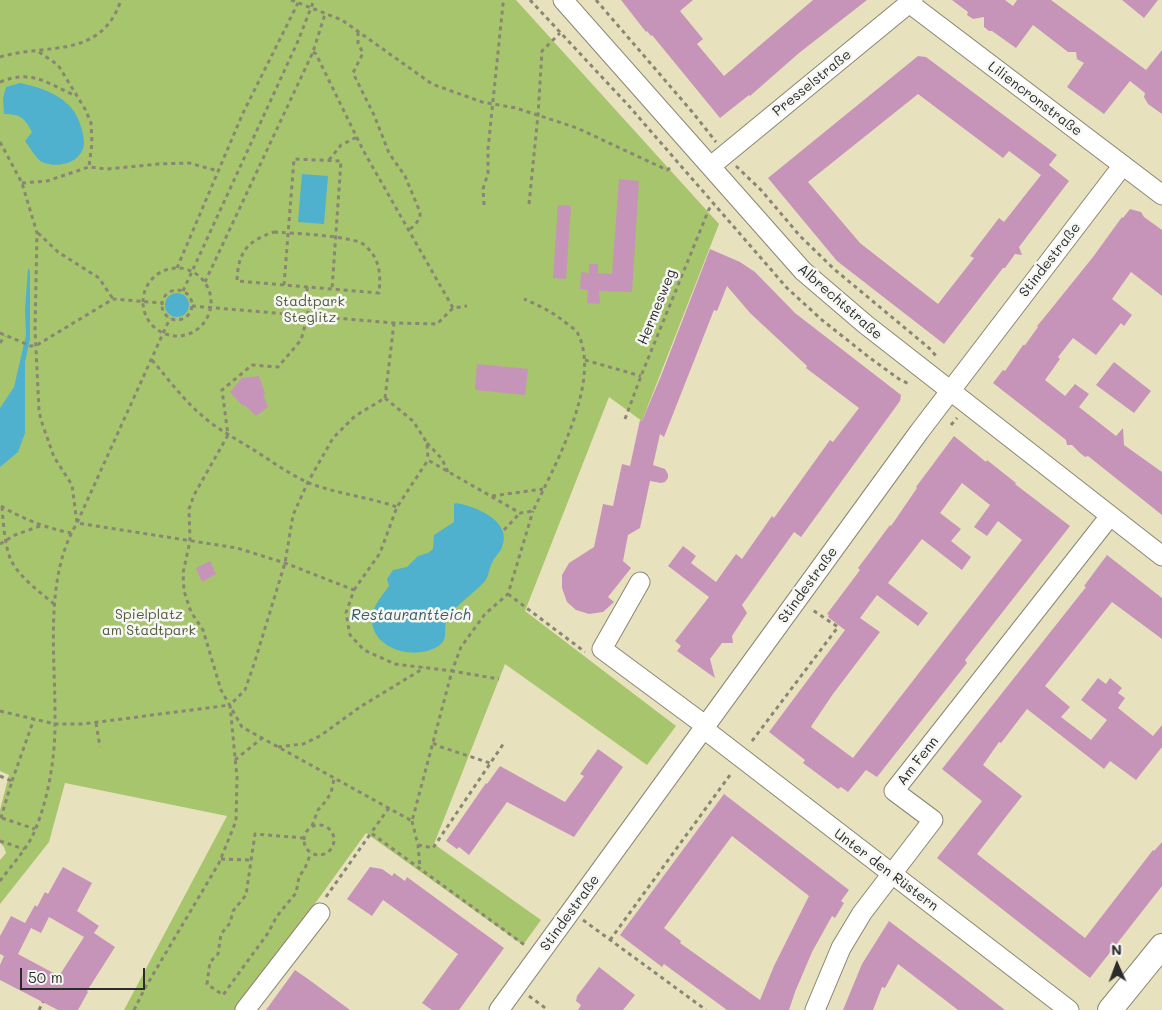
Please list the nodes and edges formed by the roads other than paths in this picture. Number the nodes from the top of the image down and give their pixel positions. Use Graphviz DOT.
graph roads {
  1 [pos="563,0"];
  2 [pos="911,2"];
  3 [pos="1123,165"];
  4 [pos="711,166"];
  5 [pos="1162,195"];
  6 [pos="950,391"];
  7 [pos="1110,516"];
  8 [pos="1162,556"];
  9 [pos="640,582"];
  10 [pos="705,727"];
  11 [pos="892,874"];
  12 [pos="320,913"];
  13 [pos="1162,946"];
  14 [pos="245,1010"];
  15 [pos="499,1010"];
  16 [pos="815,1010"];
  17 [pos="1069,1010"];
  18 [pos="1110,1010"];
  1 -- 4 [label="street, Albrechtstraße"];
  2 -- 3 [label="street, Liliencronstraße"];
  2 -- 4 [label="street, Presselstraße"];
  3 -- 5 [label="street, Liliencronstraße"];
  3 -- 6 [label="street, Stindestraße"];
  4 -- 6 [label="street, Albrechtstraße"];
  6 -- 7 [label="street, Albrechtstraße"];
  6 -- 10 [label="street, Stindestraße"];
  7 -- 8 [label="street, Albrechtstraße"];
  7 -- 11 [label="street, Am Fenn"];
  9 -- 10 [label="street, Unter den Rüstern"];
  10 -- 11 [label="street, Unter den Rüstern"];
  10 -- 15 [label="street, Stindestraße"];
  11 -- 16 [label="street, Am Fenn"];
  11 -- 17 [label="street, Unter den Rüstern"];
  12 -- 14 [label="street"];
  13 -- 18 [label="main road"];
}
